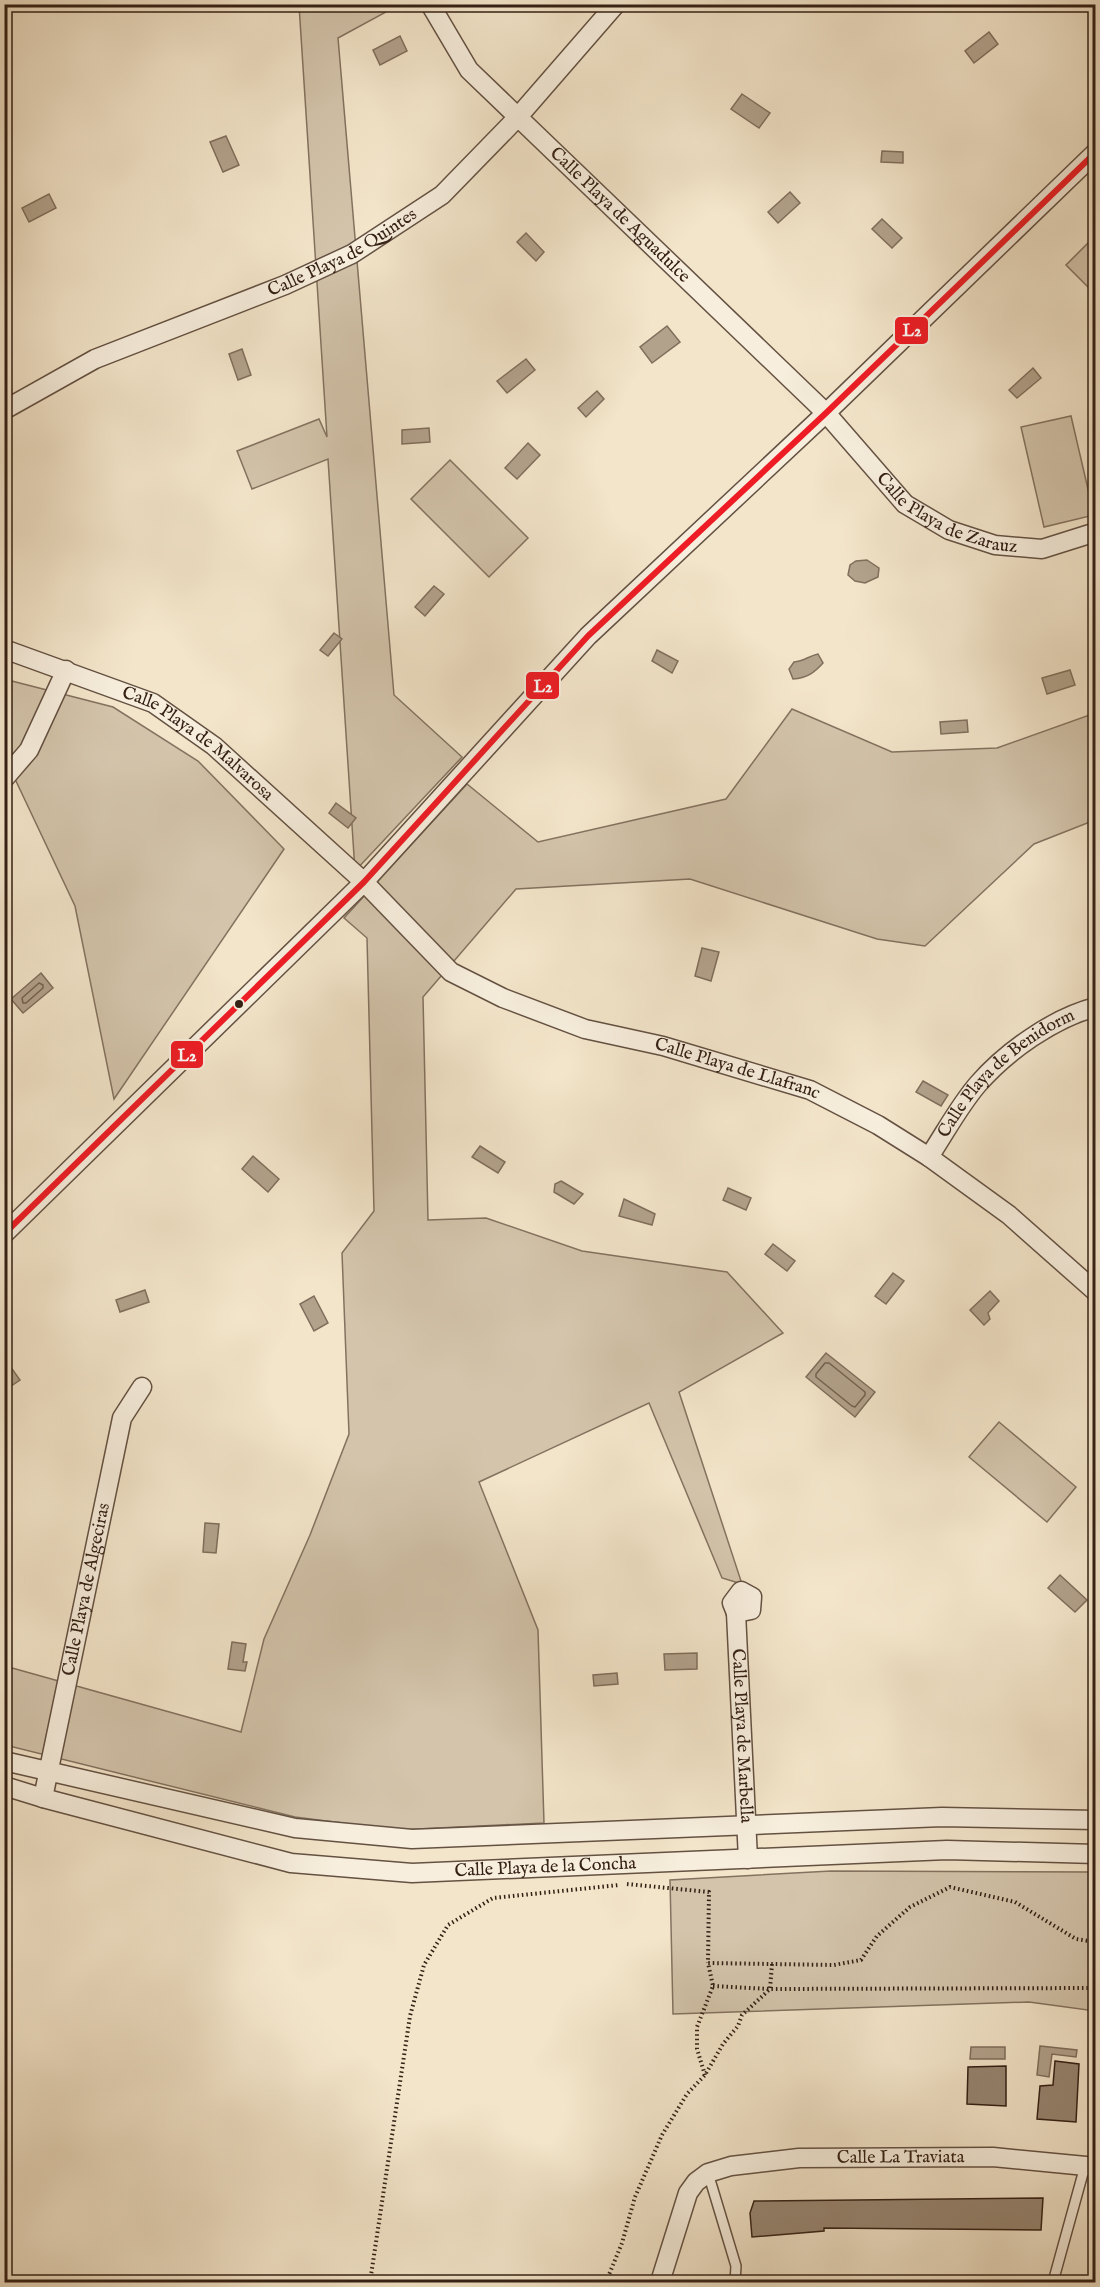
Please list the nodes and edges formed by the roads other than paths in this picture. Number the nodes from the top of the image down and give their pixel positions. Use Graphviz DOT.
graph roads {
  1 [pos="430,4"];
  2 [pos="616,4"];
  3 [pos="517,118"];
  4 [pos="1095,152"];
  5 [pos="4,410"];
  6 [pos="826,413"];
  7 [pos="1095,532"];
  8 [pos="4,649"];
  9 [pos="66,670"];
  10 [pos="4,779"];
  11 [pos="364,882"];
  12 [pos="1095,1007"];
  13 [pos="929,1157"];
  14 [pos="4,1234"];
  15 [pos="1095,1292"];
  16 [pos="142,1387"];
  17 [pos="736,1613"];
  18 [pos="4,1761"];
  19 [pos="49,1771"];
  20 [pos="4,1786"];
  21 [pos="43,1798"];
  22 [pos="1095,1820"];
  23 [pos="746,1827"];
  24 [pos="1095,1854"];
  25 [pos="748,1860"];
  26 [pos="1090,2167"];
  27 [pos="708,2173"];
  28 [pos="1054,2282"];
  29 [pos="660,2283"];
  30 [pos="735,2283"];
  1 -- 3 [label="street, Calle Playa de Aguadulce"];
  2 -- 3 [label="street, Calle Playa de Quintes"];
  3 -- 5 [label="street, Calle Playa de Quintes"];
  3 -- 6 [label="street, Calle Playa de Aguadulce"];
  4 -- 6 [label="street"];
  6 -- 7 [label="street, Calle Playa de Zarauz"];
  6 -- 11 [label="street"];
  8 -- 9 [label="street, Calle Playa de Malvarosa"];
  9 -- 10 [label="street"];
  9 -- 11 [label="street, Calle Playa de Malvarosa"];
  11 -- 13 [label="street, Calle Playa de Llafranc"];
  11 -- 14 [label="street"];
  12 -- 13 [label="street, Calle Playa de Benidorm"];
  13 -- 15 [label="street, Calle Playa de Llafranc"];
  16 -- 19 [label="street, Calle Playa de Algeciras"];
  17 -- 23 [label="street, Calle Playa de Marbella"];
  18 -- 19 [label="street, Calle Playa de la Concha"];
  19 -- 21 [label="street, Calle Playa de Algeciras"];
  19 -- 23 [label="street, Calle Playa de la Concha"];
  20 -- 21 [label="street, Calle Playa de la Concha"];
  21 -- 25 [label="street, Calle Playa de la Concha"];
  22 -- 23 [label="street, Calle Playa de la Concha"];
  23 -- 25 [label="street, Calle Playa de Marbella"];
  24 -- 25 [label="street, Calle Playa de la Concha"];
  26 -- 27 [label="street, Calle La Traviata"];
  26 -- 28 [label="lane"];
  27 -- 29 [label="street"];
  27 -- 30 [label="lane"];
}
